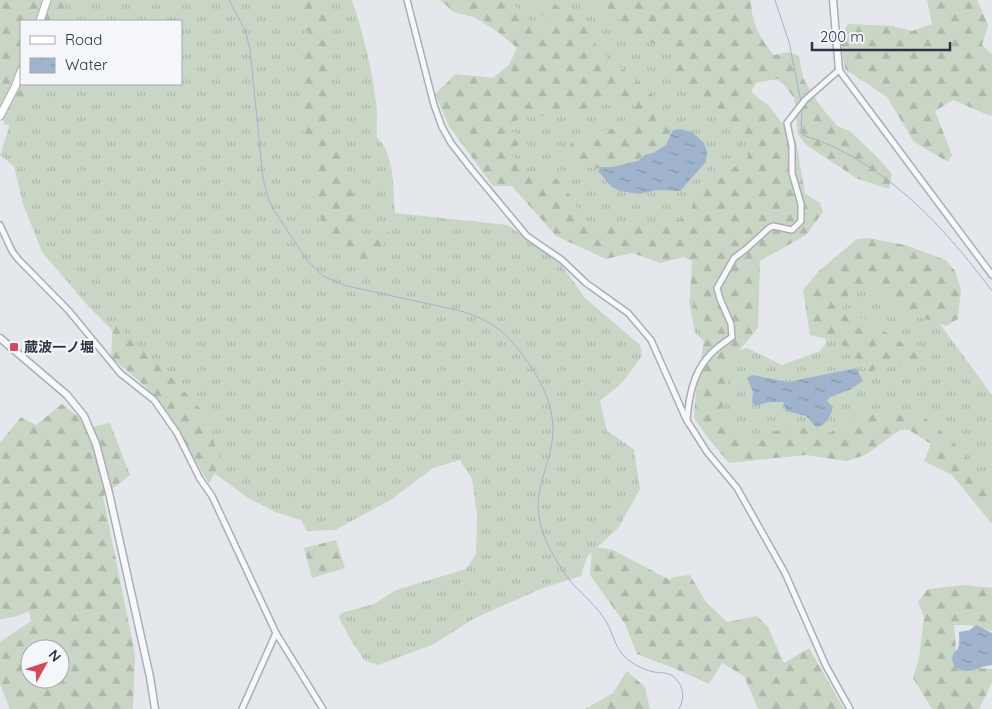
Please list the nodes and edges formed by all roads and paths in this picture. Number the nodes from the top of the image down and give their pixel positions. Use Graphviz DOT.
graph roads {
  1 [pos="48,0"];
  2 [pos="407,0"];
  3 [pos="833,0"];
  4 [pos="40,20"];
  5 [pos="839,70"];
  6 [pos="20,74"];
  7 [pos="0,116"];
  8 [pos="0,225"];
  9 [pos="992,275"];
  10 [pos="0,338"];
  11 [pos="686,419"];
  12 [pos="276,633"];
  13 [pos="154,709"];
  14 [pos="242,709"];
  15 [pos="323,709"];
  16 [pos="850,709"];
  1 -- 4 [label="main road"];
  2 -- 11 [label="street"];
  3 -- 5 [label="street"];
  5 -- 9 [label="street"];
  5 -- 11 [label="street"];
  6 -- 7 [label="main road"];
  8 -- 12 [label="street"];
  10 -- 13 [label="street"];
  11 -- 16 [label="street"];
  12 -- 14 [label="street"];
  12 -- 15 [label="street"];
}
